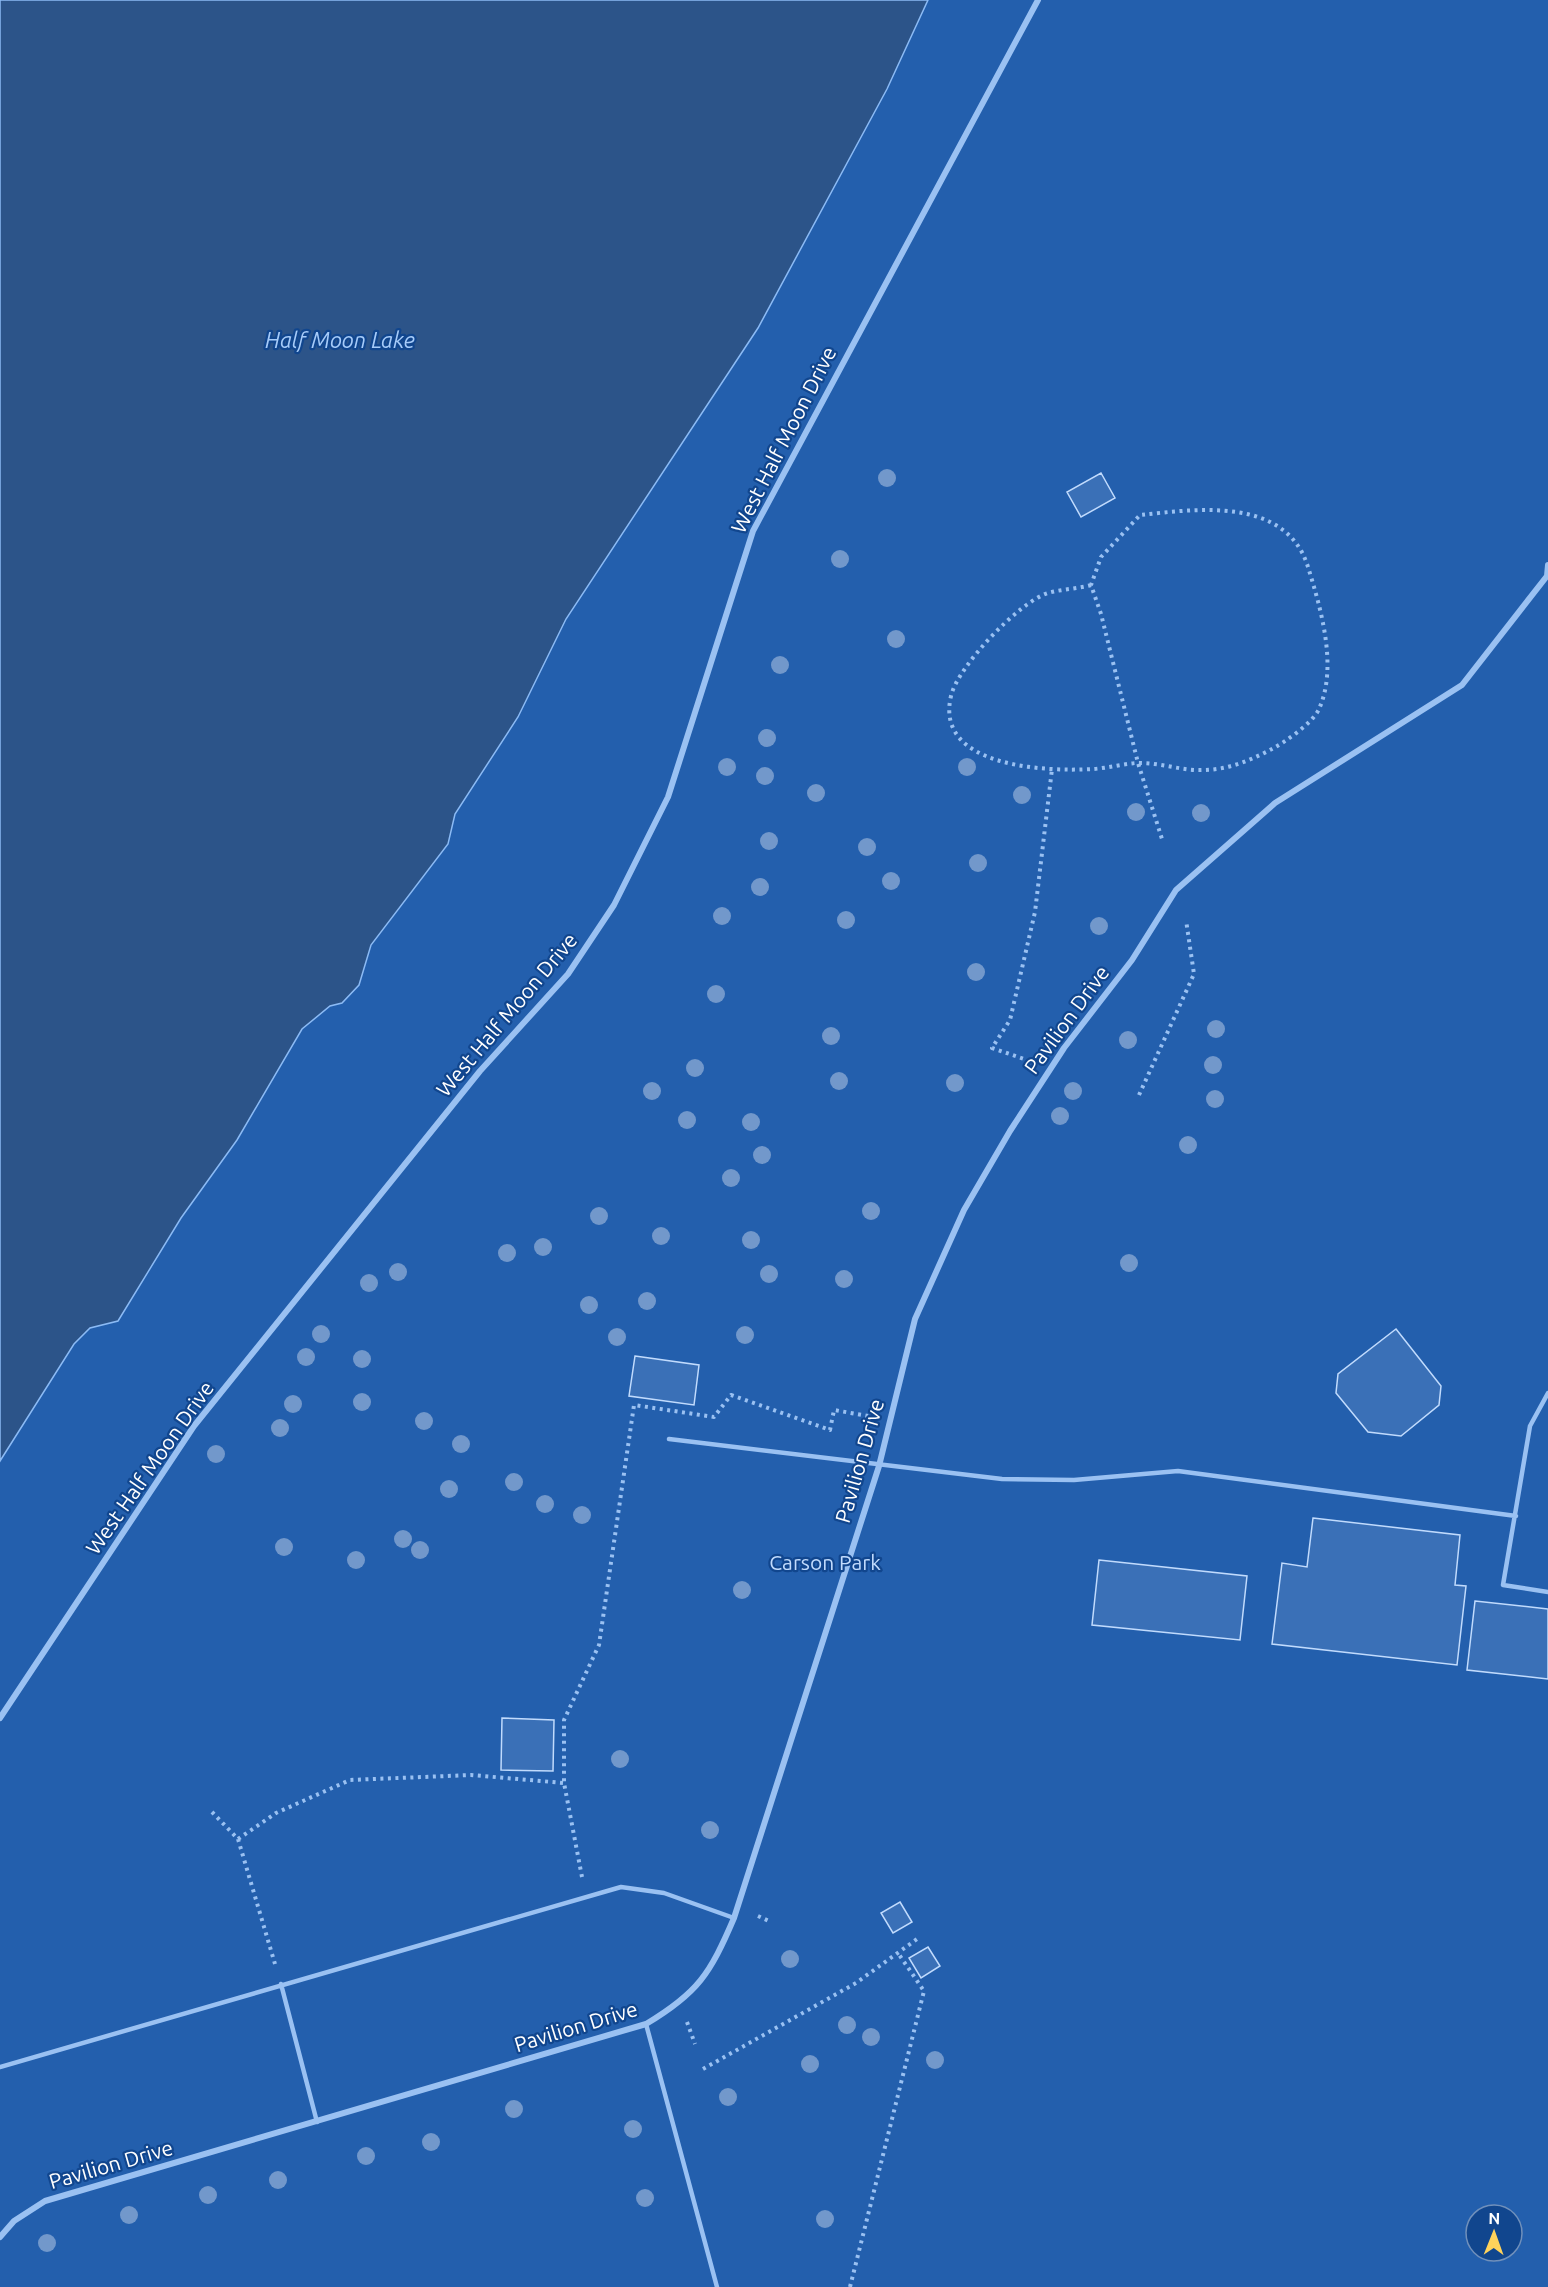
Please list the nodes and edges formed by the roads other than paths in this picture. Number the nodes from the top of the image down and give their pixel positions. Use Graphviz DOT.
graph roads {
  1 [pos="1038,0"];
  2 [pos="1548,565"];
  3 [pos="1548,1393"];
  4 [pos="669,1439"];
  5 [pos="879,1466"];
  6 [pos="1516,1515"];
  7 [pos="1548,1592"];
  8 [pos="0,1718"];
  9 [pos="734,1918"];
  10 [pos="281,1984"];
  11 [pos="646,2024"];
  12 [pos="0,2067"];
  13 [pos="316,2122"];
  14 [pos="0,2237"];
  15 [pos="717,2287"];
  1 -- 8 [label="street, West Half Moon Drive"];
  2 -- 5 [label="street, Pavilion Drive"];
  3 -- 6 [label="lane"];
  4 -- 5 [label="lane"];
  5 -- 6 [label="lane"];
  5 -- 9 [label="street, Pavilion Drive"];
  6 -- 7 [label="lane"];
  9 -- 10 [label="lane"];
  9 -- 11 [label="street, Pavilion Drive"];
  10 -- 12 [label="lane"];
  10 -- 13 [label="lane"];
  11 -- 13 [label="street, Pavilion Drive"];
  11 -- 15 [label="lane"];
  13 -- 14 [label="street, Pavilion Drive"];
}
